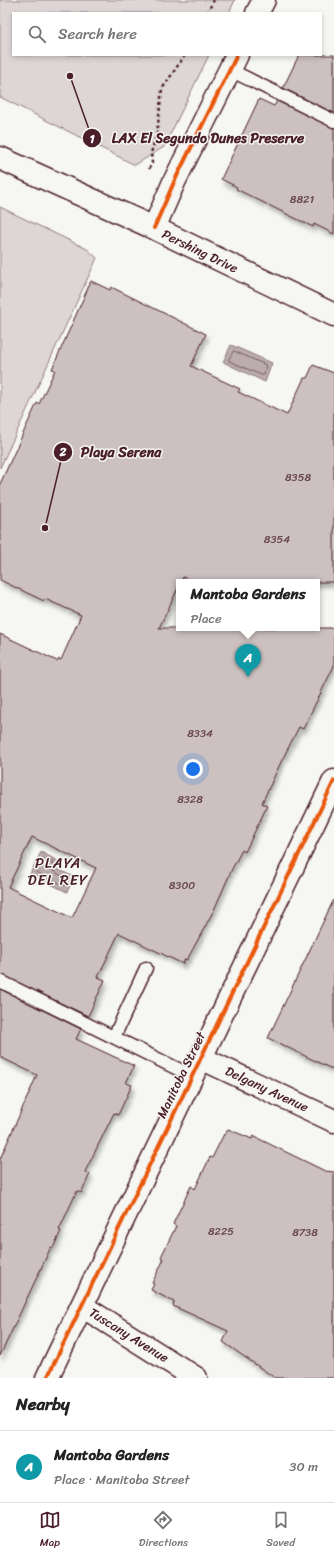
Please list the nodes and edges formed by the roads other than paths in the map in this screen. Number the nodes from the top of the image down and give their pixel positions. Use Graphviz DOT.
graph roads {
  1 [pos="264,0"];
  2 [pos="258,12"];
  3 [pos="234,63"];
  4 [pos="334,121"];
  5 [pos="0,158"];
  6 [pos="154,228"];
  7 [pos="334,316"];
  8 [pos="334,781"];
  9 [pos="146,968"];
  10 [pos="0,981"];
  11 [pos="114,1037"];
  12 [pos="197,1067"];
  13 [pos="334,1121"];
  14 [pos="82,1306"];
  15 [pos="47,1378"];
  16 [pos="196,1378"];
  1 -- 2 [label="street"];
  3 -- 4 [label="lane"];
  3 -- 6 [label="street"];
  5 -- 6 [label="street, Pershing Drive"];
  6 -- 7 [label="street, Pershing Drive"];
  8 -- 12 [label="street, Manitoba Street"];
  9 -- 11 [label="lane"];
  10 -- 11 [label="lane"];
  11 -- 12 [label="lane"];
  12 -- 13 [label="street, Delgany Avenue"];
  12 -- 14 [label="street, Manitoba Street"];
  14 -- 15 [label="street, Manitoba Street"];
  14 -- 16 [label="street, Tuscany Avenue"];
}
